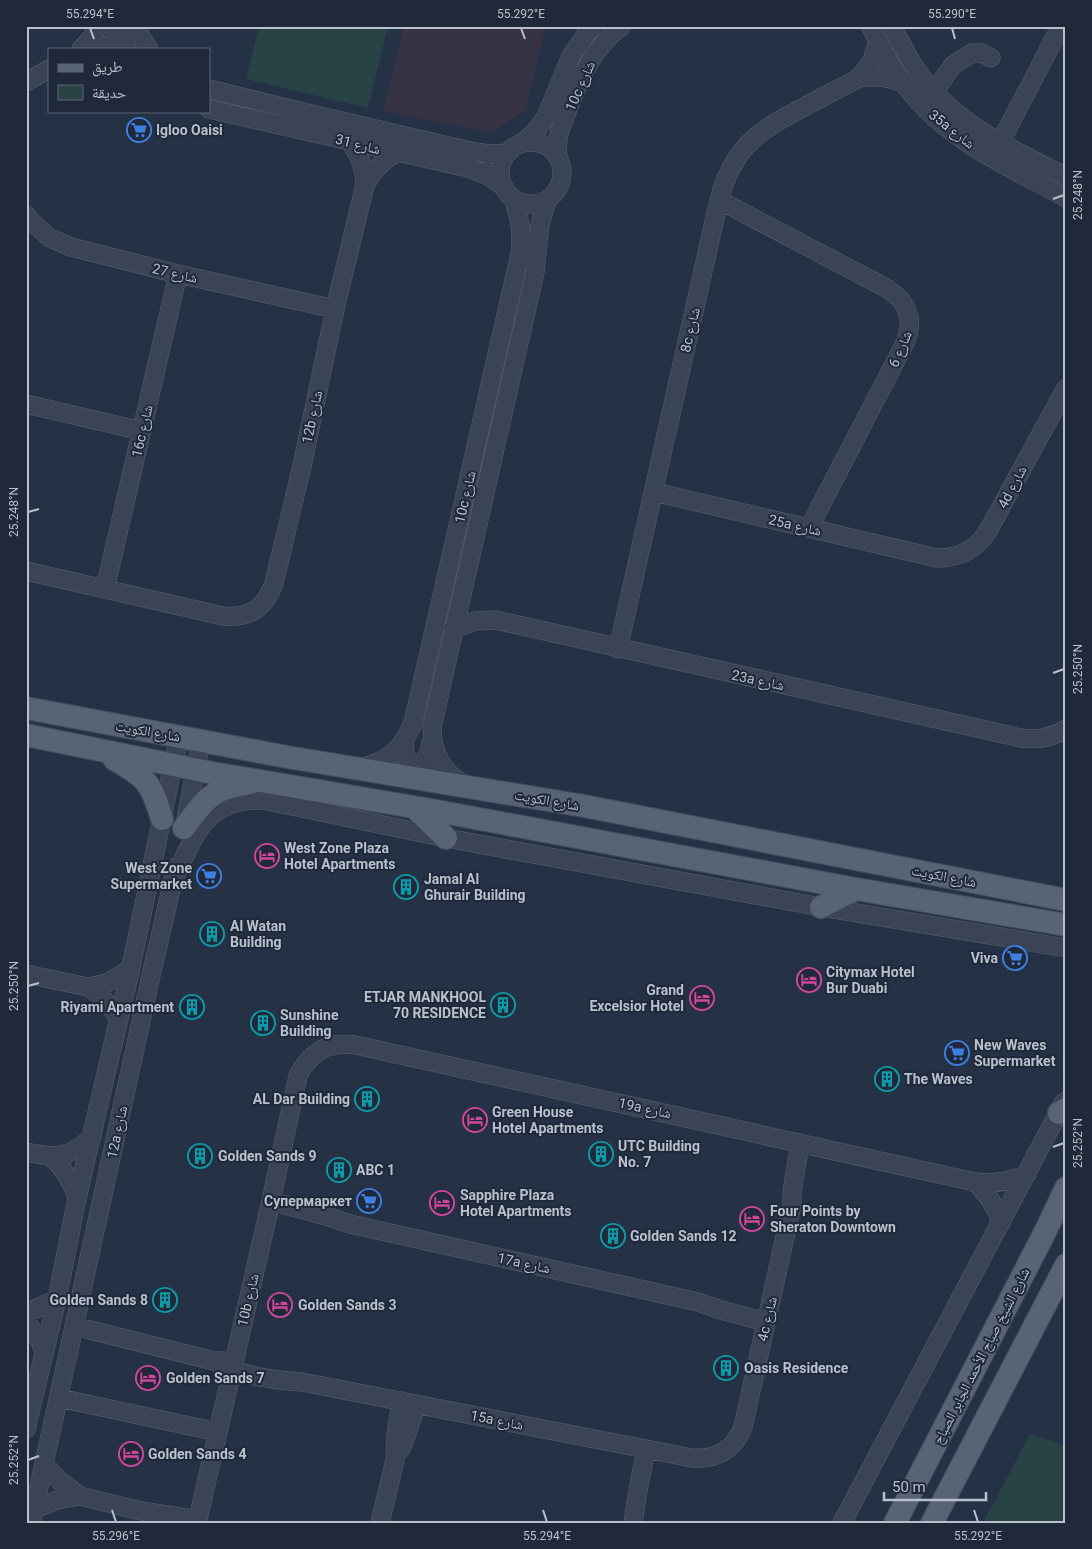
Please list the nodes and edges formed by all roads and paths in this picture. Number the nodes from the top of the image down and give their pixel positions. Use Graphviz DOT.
graph roads {
  1 [pos="98,26"];
  2 [pos="113,26"];
  3 [pos="134,26"];
  4 [pos="592,26"];
  5 [pos="622,26"];
  6 [pos="892,26"];
  7 [pos="1061,26"];
  8 [pos="874,34"];
  9 [pos="84,48"];
  10 [pos="89,48"];
  11 [pos="122,48"];
  12 [pos="126,48"];
  13 [pos="149,48"];
  14 [pos="991,58"];
  15 [pos="48,69"];
  16 [pos="859,78"];
  17 [pos="26,82"];
  18 [pos="904,84"];
  19 [pos="210,89"];
  20 [pos="934,92"];
  21 [pos="210,109"];
  22 [pos="350,141"];
  23 [pos="1000,142"];
  24 [pos="514,149"];
  25 [pos="396,153"];
  26 [pos="557,156"];
  27 [pos="1066,177"];
  28 [pos="365,185"];
  29 [pos="508,193"];
  30 [pos="1066,198"];
  31 [pos="548,199"];
  32 [pos="719,200"];
  33 [pos="26,215"];
  34 [pos="178,274"];
  35 [pos="335,309"];
  36 [pos="1066,388"];
  37 [pos="26,404"];
  38 [pos="142,432"];
  39 [pos="654,492"];
  40 [pos="809,528"];
  41 [pos="937,558"];
  42 [pos="26,571"];
  43 [pos="105,589"];
  44 [pos="462,590"];
  45 [pos="496,620"];
  46 [pos="453,629"];
  47 [pos="618,649"];
  48 [pos="26,708"];
  49 [pos="1066,729"];
  50 [pos="26,736"];
  51 [pos="178,736"];
  52 [pos="432,739"];
  53 [pos="404,741"];
  54 [pos="98,749"];
  55 [pos="198,754"];
  56 [pos="174,766"];
  57 [pos="358,768"];
  58 [pos="259,780"];
  59 [pos="466,786"];
  60 [pos="584,806"];
  61 [pos="415,808"];
  62 [pos="437,811"];
  63 [pos="162,819"];
  64 [pos="184,828"];
  65 [pos="446,838"];
  66 [pos="174,878"];
  67 [pos="856,889"];
  68 [pos="1066,900"];
  69 [pos="821,907"];
  70 [pos="1062,928"];
  71 [pos="1066,948"];
  72 [pos="131,967"];
  73 [pos="26,974"];
  74 [pos="88,987"];
  75 [pos="118,1019"];
  76 [pos="298,1076"];
  77 [pos="1063,1107"];
  78 [pos="92,1137"];
  79 [pos="807,1144"];
  80 [pos="26,1152"];
  81 [pos="50,1156"];
  82 [pos="1027,1174"];
  83 [pos="975,1182"];
  84 [pos="1066,1188"];
  85 [pos="77,1198"];
  86 [pos="270,1206"];
  87 [pos="1001,1223"];
  88 [pos="1066,1265"];
  89 [pos="56,1299"];
  90 [pos="26,1313"];
  91 [pos="767,1316"];
  92 [pos="26,1322"];
  93 [pos="74,1326"];
  94 [pos="44,1352"];
  95 [pos="233,1366"];
  96 [pos="59,1398"];
  97 [pos="408,1403"];
  98 [pos="26,1429"];
  99 [pos="218,1432"];
  100 [pos="651,1450"];
  101 [pos="692,1458"];
  102 [pos="45,1464"];
  103 [pos="80,1496"];
  104 [pos="141,1511"];
  105 [pos="33,1516"];
  106 [pos="634,1520"];
  107 [pos="198,1522"];
  108 [pos="171,1523"];
  109 [pos="380,1523"];
  110 [pos="842,1523"];
  111 [pos="894,1523"];
  112 [pos="932,1523"];
  1 -- 9 [label="street"];
  2 -- 12 [label="street"];
  3 -- 13 [label="street"];
  4 -- 24 [label="street, 10c شارع"];
  5 -- 26 [label="street, 10c شارع"];
  6 -- 20 [label="street, 35a شارع"];
  7 -- 23 [label="street"];
  8 -- 16 [label="street, 8c شارع"];
  8 -- 18 [label="street, 35a شارع"];
  10 -- 11 [label="street"];
  14 -- 20 [label="street"];
  15 -- 17 [label="street"];
  16 -- 18 [label="street, 8c شارع"];
  16 -- 32 [label="street, 8c شارع"];
  18 -- 30 [label="street, 35a شارع"];
  19 -- 24 [label="street, شارع 31"];
  20 -- 23 [label="street, 35a شارع"];
  21 -- 22 [label="street, شارع 31"];
  22 -- 25 [label="street, شارع 31"];
  22 -- 28 [label="street, 12b شارع"];
  23 -- 27 [label="street, 35a شارع"];
  24 -- 26 [label="street"];
  24 -- 29 [label="street"];
  25 -- 28 [label="street, 12b شارع"];
  25 -- 29 [label="street, شارع 31"];
  26 -- 31 [label="street"];
  28 -- 35 [label="street, 12b شارع"];
  29 -- 31 [label="street"];
  29 -- 53 [label="street, 10c شارع"];
  31 -- 44 [label="street, 10c شارع"];
  32 -- 39 [label="street, 8c شارع"];
  32 -- 40 [label="street, شارع 6"];
  33 -- 34 [label="street, شارع 27"];
  34 -- 35 [label="street, شارع 27"];
  34 -- 38 [label="street, 16c شارع"];
  35 -- 43 [label="street, 12b شارع"];
  36 -- 41 [label="street, 4d شارع"];
  37 -- 38 [label="street"];
  38 -- 43 [label="street, 16c شارع"];
  39 -- 40 [label="street, 25a شارع"];
  39 -- 47 [label="street, 8c شارع"];
  40 -- 41 [label="street, 25a شارع"];
  42 -- 43 [label="street"];
  44 -- 45 [label="street, 23a شارع"];
  44 -- 46 [label="street, 10c شارع"];
  45 -- 46 [label="street, 23a شارع"];
  45 -- 47 [label="street, 23a شارع"];
  46 -- 52 [label="street, 10c شارع"];
  47 -- 49 [label="street, 23a شارع"];
  48 -- 51 [label="main road, شارع الكويت"];
  50 -- 54 [label="main road, شارع الكويت"];
  51 -- 55 [label="main road, شارع الكويت"];
  51 -- 56 [label="street, 12a شارع"];
  52 -- 53 [label="street"];
  52 -- 59 [label="street, 10c شارع"];
  53 -- 57 [label="street, 10c شارع"];
  54 -- 56 [label="main road, شارع الكويت"];
  54 -- 63 [label="main road"];
  55 -- 56 [label="main road, شارع الكويت"];
  55 -- 57 [label="main road, شارع الكويت"];
  55 -- 58 [label="main road, شارع الكويت"];
  55 -- 64 [label="street, 12a شارع"];
  56 -- 63 [label="street, 12a شارع"];
  57 -- 59 [label="main road, شارع الكويت"];
  58 -- 61 [label="main road, شارع الكويت"];
  58 -- 64 [label="main road"];
  59 -- 60 [label="main road, شارع الكويت"];
  60 -- 62 [label="main road"];
  60 -- 68 [label="main road, شارع الكويت"];
  61 -- 62 [label="main road, شارع الكويت"];
  61 -- 65 [label="main road"];
  62 -- 67 [label="main road, شارع الكويت"];
  63 -- 72 [label="street, 12a شارع"];
  64 -- 66 [label="street, 12a شارع"];
  65 -- 66 [label="street"];
  65 -- 69 [label="street"];
  66 -- 93 [label="street, 12a شارع"];
  67 -- 69 [label="main road"];
  67 -- 70 [label="main road, شارع الكويت"];
  69 -- 71 [label="street"];
  72 -- 74 [label="street"];
  72 -- 75 [label="street, 12a شارع"];
  73 -- 74 [label="street"];
  74 -- 75 [label="street"];
  75 -- 78 [label="street, 12a شارع"];
  76 -- 79 [label="street, 19a شارع"];
  76 -- 86 [label="street, 10b شارع"];
  77 -- 82 [label="street"];
  78 -- 81 [label="street"];
  78 -- 85 [label="street, 12a شارع"];
  79 -- 83 [label="street, 19a شارع"];
  79 -- 91 [label="street, 4c شارع"];
  80 -- 81 [label="street"];
  81 -- 85 [label="street"];
  82 -- 83 [label="street, 19a شارع"];
  82 -- 87 [label="street"];
  83 -- 87 [label="street"];
  84 -- 111 [label="main road, شارع الشيخ صباح الأحمد الجابر الصباح"];
  85 -- 89 [label="street, 12a شارع"];
  86 -- 91 [label="street, 17a شارع"];
  86 -- 95 [label="street, 10b شارع"];
  87 -- 110 [label="street"];
  88 -- 112 [label="main road"];
  89 -- 90 [label="street"];
  89 -- 94 [label="street, 12a شارع"];
  91 -- 101 [label="street, 4c شارع"];
  92 -- 94 [label="street"];
  93 -- 95 [label="street, 15a شارع"];
  93 -- 96 [label="street, 12a شارع"];
  94 -- 98 [label="street, 12a شارع"];
  95 -- 97 [label="street, 15a شارع"];
  95 -- 99 [label="street, 10b شارع"];
  96 -- 99 [label="street"];
  96 -- 102 [label="street, 12a شارع"];
  97 -- 100 [label="street, 15a شارع"];
  97 -- 109 [label="street"];
  99 -- 107 [label="street, 10b شارع"];
  100 -- 101 [label="street, 15a شارع"];
  100 -- 106 [label="street"];
  102 -- 103 [label="street"];
  102 -- 105 [label="street, 12a شارع"];
  103 -- 104 [label="street"];
  103 -- 105 [label="street"];
  104 -- 107 [label="street"];
  104 -- 108 [label="street"];
}
